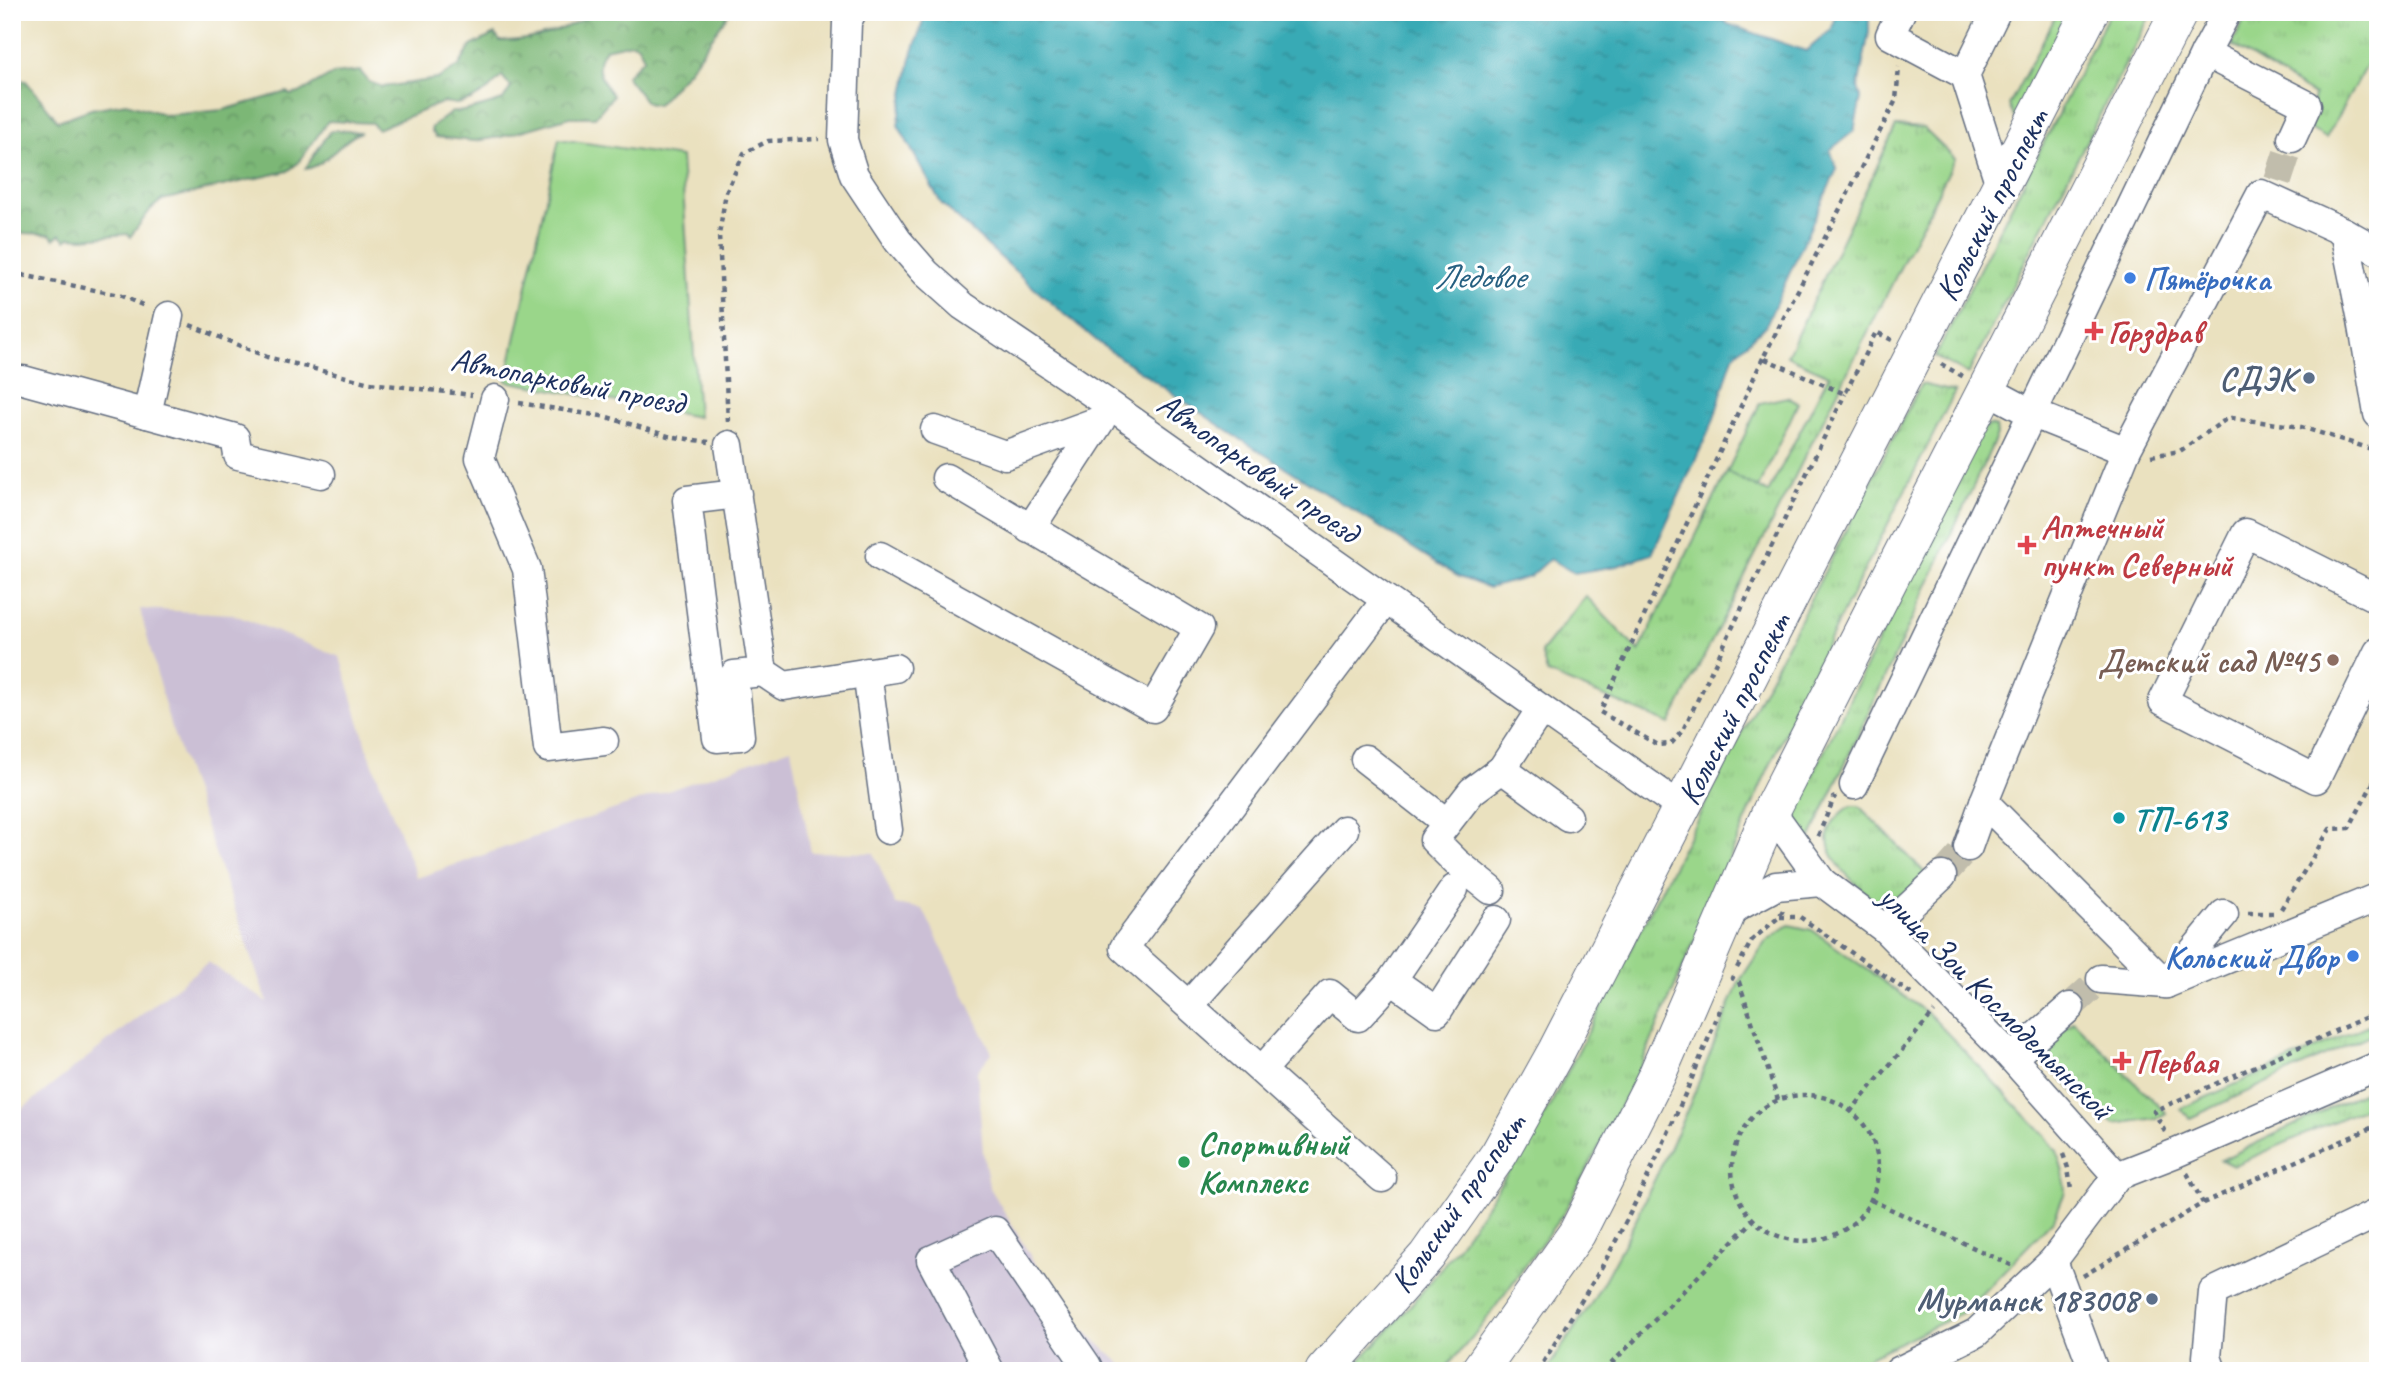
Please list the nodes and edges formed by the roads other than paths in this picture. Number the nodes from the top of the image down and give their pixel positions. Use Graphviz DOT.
graph roads {
  1 [pos="1901,12"];
  2 [pos="1996,12"];
  3 [pos="2090,12"];
  4 [pos="2179,12"];
  5 [pos="2227,12"];
  6 [pos="851,15"];
  7 [pos="2205,53"];
  8 [pos="1965,75"];
  9 [pos="2292,138"];
  10 [pos="2000,185"];
  11 [pos="2344,232"];
  12 [pos="2378,250"];
  13 [pos="169,316"];
  14 [pos="23,380"];
  15 [pos="1986,389"];
  16 [pos="495,399"];
  17 [pos="1105,412"];
  18 [pos="2031,413"];
  19 [pos="147,414"];
  20 [pos="2378,414"];
  21 [pos="935,430"];
  22 [pos="729,445"];
  23 [pos="2126,451"];
  24 [pos="321,474"];
  25 [pos="946,478"];
  26 [pos="737,494"];
  27 [pos="1030,529"];
  28 [pos="880,556"];
  29 [pos="2378,599"];
  30 [pos="1386,600"];
  31 [pos="2378,653"];
  32 [pos="763,672"];
  33 [pos="1541,709"];
  34 [pos="604,741"];
  35 [pos="1365,759"];
  36 [pos="1502,769"];
  37 [pos="1854,785"];
  38 [pos="1983,802"];
  39 [pos="1682,808"];
  40 [pos="1772,811"];
  41 [pos="1568,817"];
  42 [pos="1447,823"];
  43 [pos="888,830"];
  44 [pos="1343,830"];
  45 [pos="1968,847"];
  46 [pos="1942,876"];
  47 [pos="1822,882"];
  48 [pos="1454,890"];
  49 [pos="1491,890"];
  50 [pos="2378,897"];
  51 [pos="1728,912"];
  52 [pos="2224,914"];
  53 [pos="1496,919"];
  54 [pos="1885,929"];
  55 [pos="2101,979"];
  56 [pos="1392,980"];
  57 [pos="2166,984"];
  58 [pos="1189,1005"];
  59 [pos="2070,1007"];
  60 [pos="2012,1058"];
  61 [pos="2378,1066"];
  62 [pos="1262,1070"];
  63 [pos="2117,1177"];
  64 [pos="1382,1178"];
  65 [pos="2378,1213"];
  66 [pos="2053,1261"];
  67 [pos="989,1371"];
  68 [pos="1084,1371"];
  69 [pos="1324,1371"];
  70 [pos="1479,1371"];
  71 [pos="1899,1371"];
  72 [pos="2094,1371"];
  73 [pos="2212,1371"];
  1 -- 8 [label="street"];
  2 -- 8 [label="street"];
  3 -- 10 [label="main road, Кольский проспект"];
  4 -- 15 [label="main road"];
  5 -- 7 [label="street"];
  6 -- 17 [label="street, Автопарковый проезд"];
  7 -- 9 [label="street"];
  7 -- 18 [label="street"];
  8 -- 10 [label="street"];
  10 -- 39 [label="main road, Кольский проспект"];
  11 -- 12 [label="street"];
  11 -- 20 [label="street"];
  11 -- 23 [label="street"];
  13 -- 19 [label="street"];
  14 -- 19 [label="street"];
  15 -- 18 [label="street"];
  15 -- 40 [label="main road"];
  16 -- 34 [label="street"];
  17 -- 21 [label="street"];
  17 -- 27 [label="street"];
  17 -- 30 [label="street, Автопарковый проезд"];
  18 -- 23 [label="street"];
  18 -- 37 [label="street"];
  19 -- 24 [label="street"];
  22 -- 26 [label="street"];
  23 -- 38 [label="street"];
  25 -- 27 [label="street"];
  26 -- 32 [label="street"];
  26 -- 32 [label="street"];
  27 -- 28 [label="street"];
  29 -- 31 [label="street"];
  30 -- 33 [label="street, Автопарковый проезд"];
  30 -- 58 [label="street"];
  32 -- 43 [label="street"];
  33 -- 36 [label="street"];
  33 -- 39 [label="street, Автопарковый проезд"];
  35 -- 42 [label="street"];
  36 -- 41 [label="street"];
  36 -- 42 [label="street"];
  38 -- 45 [label="street"];
  38 -- 57 [label="street"];
  39 -- 69 [label="main road, Кольский проспект"];
  40 -- 47 [label="street, улица Зои Космодемьянской"];
  40 -- 51 [label="main road"];
  42 -- 49 [label="street"];
  44 -- 58 [label="street"];
  46 -- 54 [label="street"];
  47 -- 51 [label="street"];
  47 -- 54 [label="street, улица Зои Космодемьянской"];
  48 -- 56 [label="street"];
  50 -- 57 [label="street"];
  51 -- 70 [label="main road"];
  52 -- 57 [label="street"];
  53 -- 56 [label="street"];
  54 -- 60 [label="street, улица Зои Космодемьянской"];
  55 -- 57 [label="street"];
  56 -- 62 [label="street"];
  58 -- 62 [label="street"];
  59 -- 60 [label="street"];
  60 -- 63 [label="street, улица Зои Космодемьянской"];
  61 -- 63 [label="street"];
  62 -- 64 [label="street"];
  63 -- 66 [label="street"];
  65 -- 73 [label="street"];
  66 -- 71 [label="street"];
  66 -- 72 [label="street"];
  67 -- 68 [label="street"];
}
